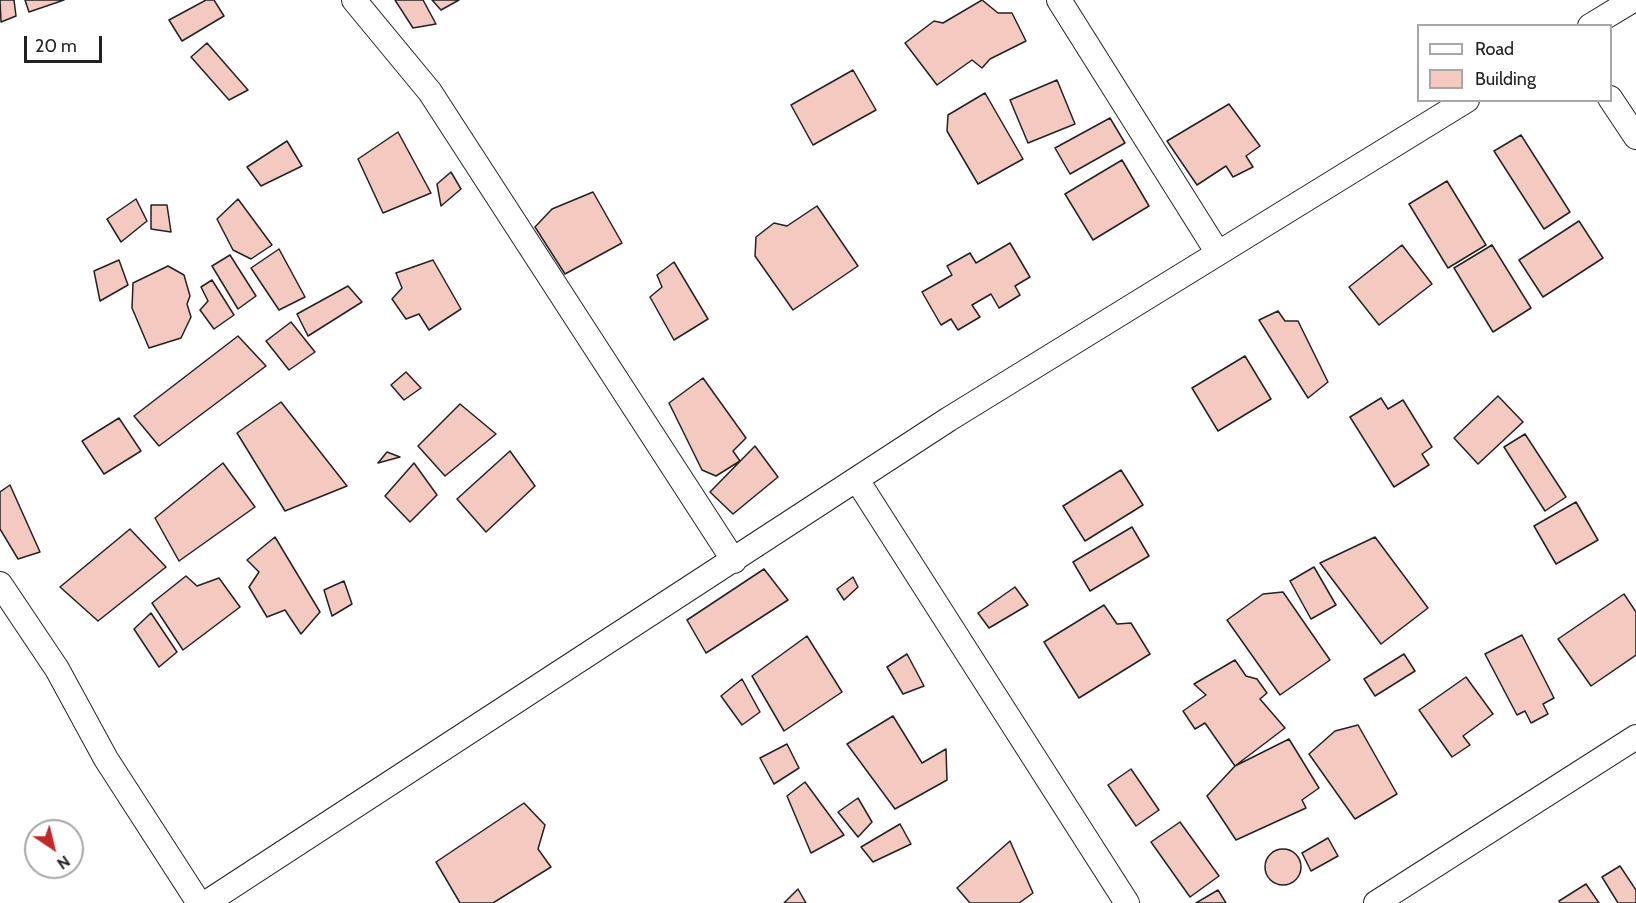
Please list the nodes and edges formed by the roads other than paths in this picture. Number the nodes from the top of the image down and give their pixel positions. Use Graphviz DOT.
graph roads {
  1 [pos="354,0"];
  2 [pos="1059,0"];
  3 [pos="1633,0"];
  4 [pos="1593,24"];
  5 [pos="1612,100"];
  6 [pos="1464,102"];
  7 [pos="1636,137"];
  8 [pos="1218,254"];
  9 [pos="857,480"];
  10 [pos="734,561"];
  11 [pos="0,584"];
  12 [pos="1636,737"];
  13 [pos="199,903"];
  14 [pos="206,903"];
  15 [pos="1127,903"];
  16 [pos="1376,903"];
  1 -- 10 [label="street"];
  2 -- 8 [label="street"];
  3 -- 4 [label="street"];
  5 -- 7 [label="street"];
  6 -- 8 [label="street"];
  8 -- 9 [label="street"];
  9 -- 10 [label="street"];
  9 -- 15 [label="street"];
  10 -- 14 [label="street"];
  11 -- 13 [label="street"];
  12 -- 16 [label="street"];
}
